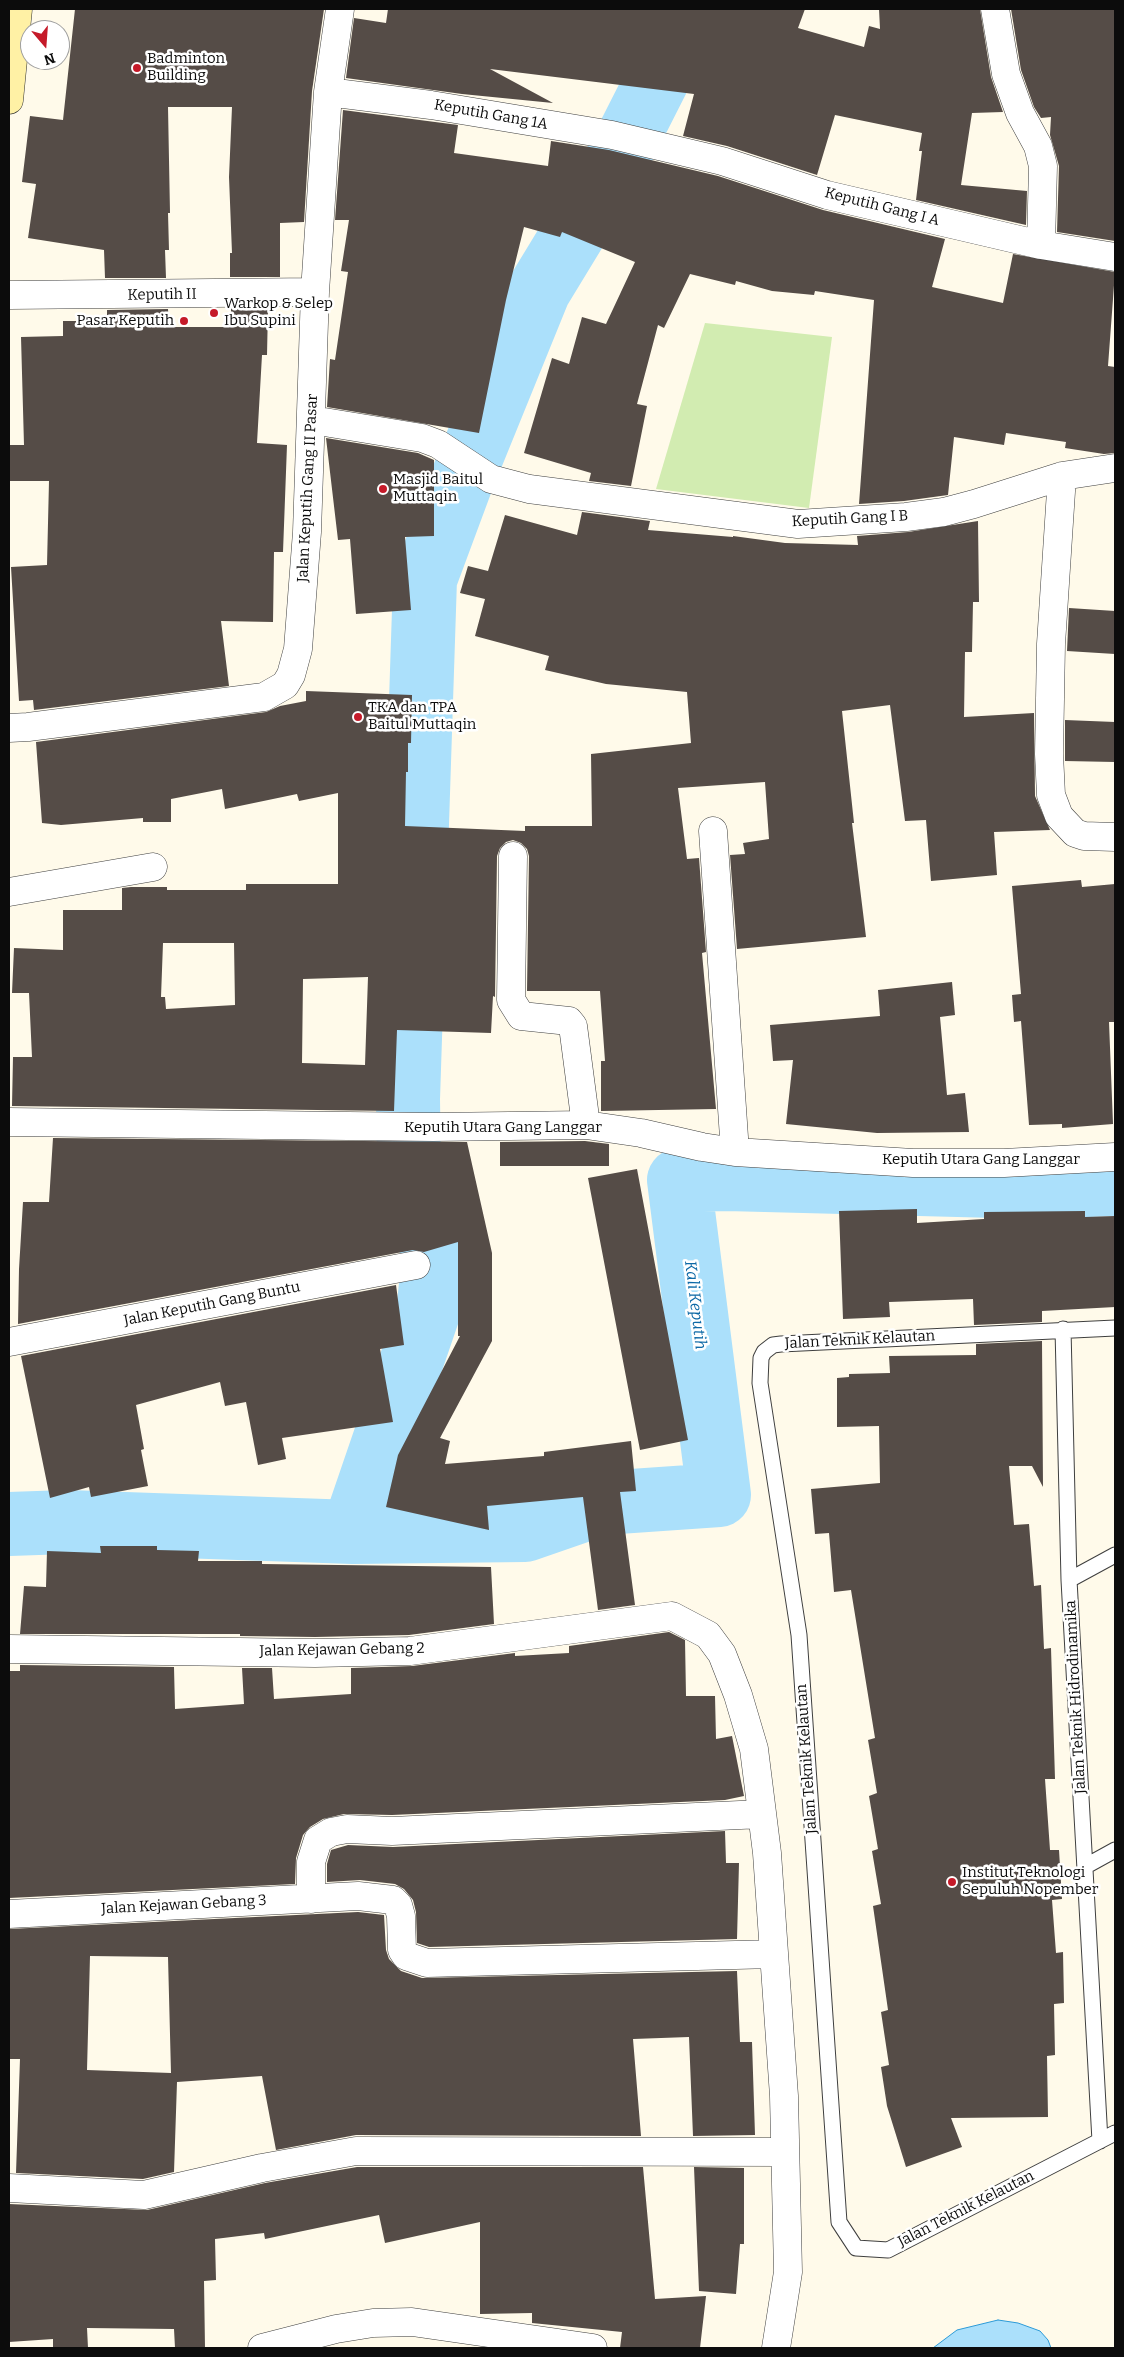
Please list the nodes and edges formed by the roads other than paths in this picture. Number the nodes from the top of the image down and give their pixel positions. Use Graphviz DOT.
graph roads {
  1 [pos="18,9"];
  2 [pos="340,9"];
  3 [pos="995,9"];
  4 [pos="328,92"];
  5 [pos="9,100"];
  6 [pos="652,144"];
  7 [pos="1041,245"];
  8 [pos="1115,257"];
  9 [pos="316,292"];
  10 [pos="9,295"];
  11 [pos="312,420"];
  12 [pos="1115,468"];
  13 [pos="1062,476"];
  14 [pos="9,728"];
  15 [pos="713,831"];
  16 [pos="1115,837"];
  17 [pos="513,856"];
  18 [pos="153,867"];
  19 [pos="9,892"];
  20 [pos="9,1122"];
  21 [pos="586,1125"];
  22 [pos="735,1152"];
  23 [pos="1115,1157"];
  24 [pos="416,1265"];
  25 [pos="1115,1328"];
  26 [pos="1063,1329"];
  27 [pos="9,1342"];
  28 [pos="1115,1555"];
  29 [pos="1069,1580"];
  30 [pos="9,1649"];
  31 [pos="762,1814"];
  32 [pos="1115,1850"];
  33 [pos="1086,1866"];
  34 [pos="311,1899"];
  35 [pos="9,1914"];
  36 [pos="774,1954"];
  37 [pos="1115,2133"];
  38 [pos="1100,2140"];
  39 [pos="785,2152"];
  40 [pos="9,2188"];
  41 [pos="262,2348"];
  42 [pos="593,2348"];
  43 [pos="776,2348"];
  1 -- 5 [label="street"];
  2 -- 4 [label="street, Jalan Keputih Gang II Pasar"];
  3 -- 7 [label="street"];
  4 -- 6 [label="street, Keputih Gang 1A"];
  4 -- 9 [label="street, Jalan Keputih Gang II Pasar"];
  6 -- 7 [label="street, Keputih Gang I A"];
  7 -- 8 [label="street, Keputih Gang I A"];
  9 -- 10 [label="street, Keputih II"];
  9 -- 11 [label="street, Jalan Keputih Gang II Pasar"];
  11 -- 13 [label="street, Keputih Gang I B"];
  11 -- 14 [label="street, Jalan Keputih Gang II Pasar"];
  12 -- 13 [label="street, Keputih Gang I B"];
  13 -- 16 [label="street"];
  15 -- 22 [label="street"];
  17 -- 21 [label="street"];
  18 -- 19 [label="street"];
  20 -- 21 [label="street, Keputih Utara Gang Langgar"];
  21 -- 22 [label="street, Keputih Utara Gang Langgar"];
  22 -- 23 [label="street, Keputih Utara Gang Langgar"];
  24 -- 27 [label="street, Jalan Keputih Gang Buntu"];
  25 -- 26 [label="lane, Jalan Teknik Kelautan"];
  26 -- 29 [label="lane"];
  26 -- 38 [label="lane, Jalan Teknik Kelautan"];
  28 -- 29 [label="lane, Jalan Teknik Hidrodinamika"];
  29 -- 33 [label="lane, Jalan Teknik Hidrodinamika"];
  30 -- 31 [label="street, Jalan Kejawan Gebang 2"];
  31 -- 34 [label="street"];
  31 -- 36 [label="street"];
  32 -- 33 [label="lane"];
  33 -- 38 [label="lane, Jalan Teknik Hidrodinamika"];
  34 -- 35 [label="street, Jalan Kejawan Gebang 3"];
  34 -- 36 [label="street, Jalan Kejawan Gebang 3"];
  36 -- 39 [label="street"];
  37 -- 38 [label="lane"];
  39 -- 40 [label="street"];
  39 -- 43 [label="street"];
  41 -- 42 [label="street"];
}
